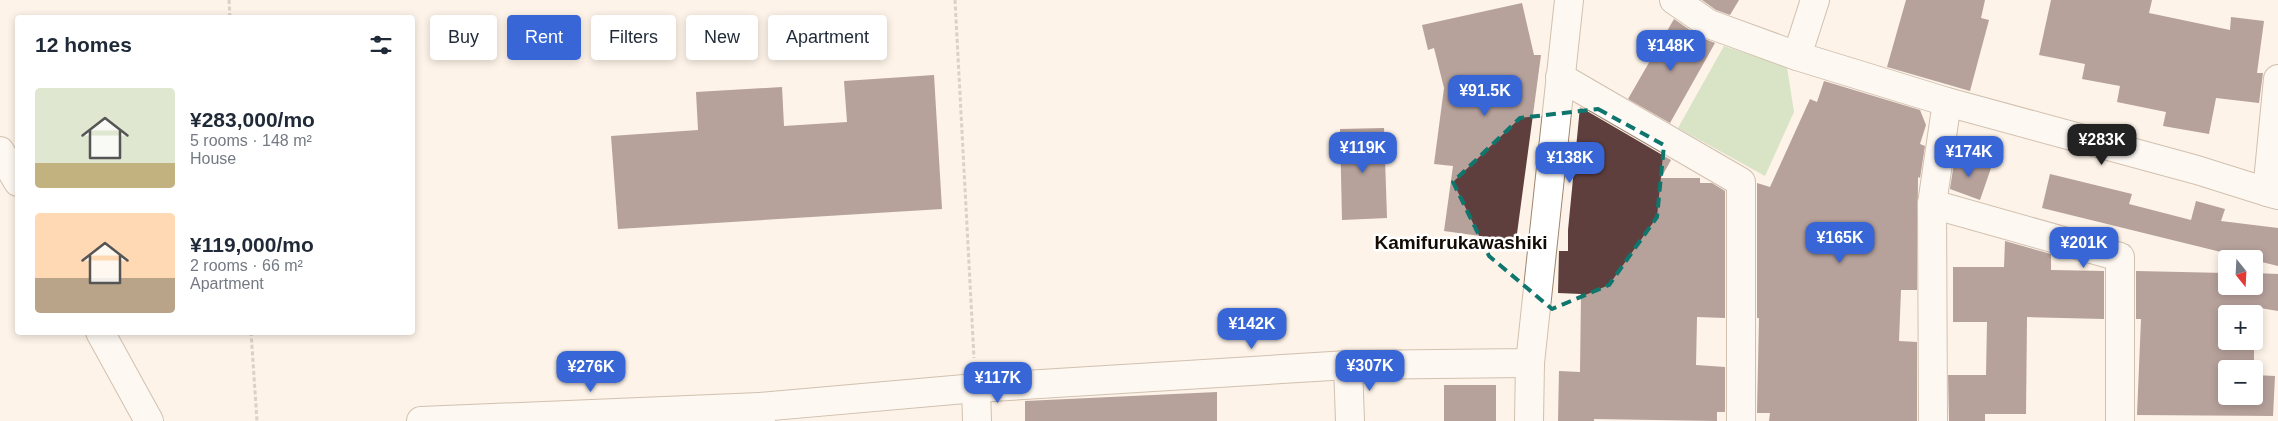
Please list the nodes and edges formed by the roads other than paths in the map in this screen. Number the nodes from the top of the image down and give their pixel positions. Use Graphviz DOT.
graph roads {
  1 [pos="1570,0"];
  2 [pos="1674,0"];
  3 [pos="1815,0"];
  4 [pos="1797,56"];
  5 [pos="1560,77"];
  6 [pos="2278,79"];
  7 [pos="1947,102"];
  8 [pos="0,151"];
  9 [pos="15,177"];
  10 [pos="2272,193"];
  11 [pos="1932,204"];
  12 [pos="102,335"];
  13 [pos="1530,363"];
  14 [pos="1348,366"];
  15 [pos="976,388"];
  16 [pos="760,414"];
  17 [pos="149,421"];
  18 [pos="423,421"];
  19 [pos="978,421"];
  20 [pos="1350,421"];
  21 [pos="1529,421"];
  22 [pos="1741,421"];
  23 [pos="1933,421"];
  24 [pos="2120,421"];
  1 -- 5 [label="street"];
  2 -- 4 [label="street"];
  3 -- 4 [label="street"];
  4 -- 7 [label="street"];
  5 -- 13 [label="street"];
  5 -- 22 [label="street"];
  6 -- 10 [label="street"];
  7 -- 10 [label="street"];
  7 -- 11 [label="street"];
  8 -- 9 [label="street"];
  11 -- 23 [label="street"];
  11 -- 24 [label="street"];
  12 -- 17 [label="street"];
  13 -- 14 [label="street"];
  13 -- 21 [label="street"];
  14 -- 15 [label="street"];
  14 -- 20 [label="street"];
  15 -- 16 [label="street"];
  15 -- 19 [label="street"];
  16 -- 18 [label="street"];
}
